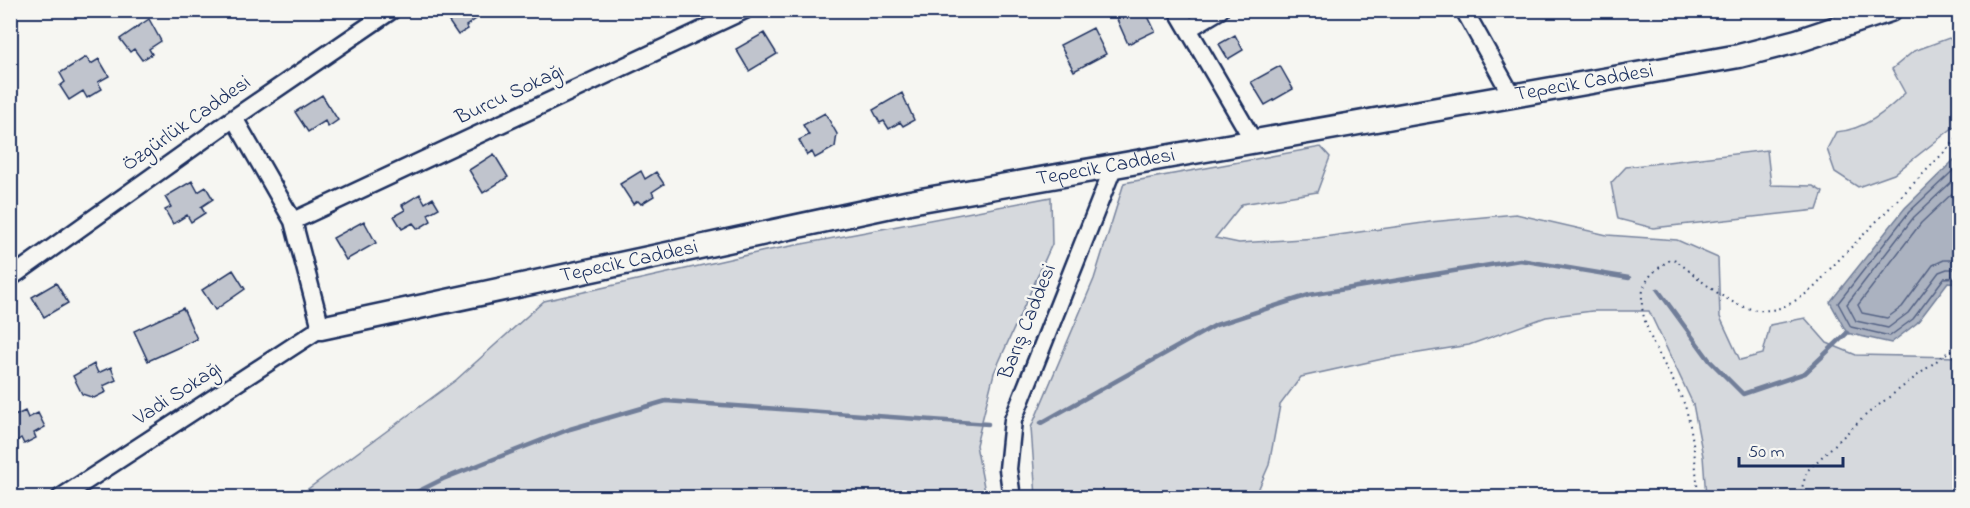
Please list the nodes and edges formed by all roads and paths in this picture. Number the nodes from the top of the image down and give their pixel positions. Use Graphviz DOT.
graph roads {
  1 [pos="392,10"];
  2 [pos="745,10"];
  3 [pos="1177,10"];
  4 [pos="1221,10"];
  5 [pos="1464,10"];
  6 [pos="1890,10"];
  7 [pos="1188,28"];
  8 [pos="1512,96"];
  9 [pos="234,118"];
  10 [pos="1959,136"];
  11 [pos="1254,142"];
  12 [pos="1113,168"];
  13 [pos="293,221"];
  14 [pos="10,278"];
  15 [pos="321,328"];
  16 [pos="1959,343"];
  17 [pos="60,498"];
  18 [pos="1012,498"];
  19 [pos="1698,498"];
  20 [pos="1799,498"];
  1 -- 9 [label="street, Özgürlük Caddesi"];
  2 -- 13 [label="street, Burcu Sokağı"];
  3 -- 7 [label="street"];
  4 -- 7 [label="street"];
  5 -- 8 [label="street"];
  6 -- 8 [label="street, Tepecik Caddesi"];
  7 -- 11 [label="street"];
  8 -- 11 [label="street, Tepecik Caddesi"];
  9 -- 13 [label="street"];
  9 -- 14 [label="street, Özgürlük Caddesi"];
  10 -- 19 [label="path"];
  11 -- 12 [label="street, Tepecik Caddesi"];
  12 -- 15 [label="street, Tepecik Caddesi"];
  12 -- 18 [label="street, Barış Caddesi"];
  13 -- 15 [label="street"];
  15 -- 17 [label="street, Vadi Sokağı"];
  16 -- 20 [label="path"];
}
